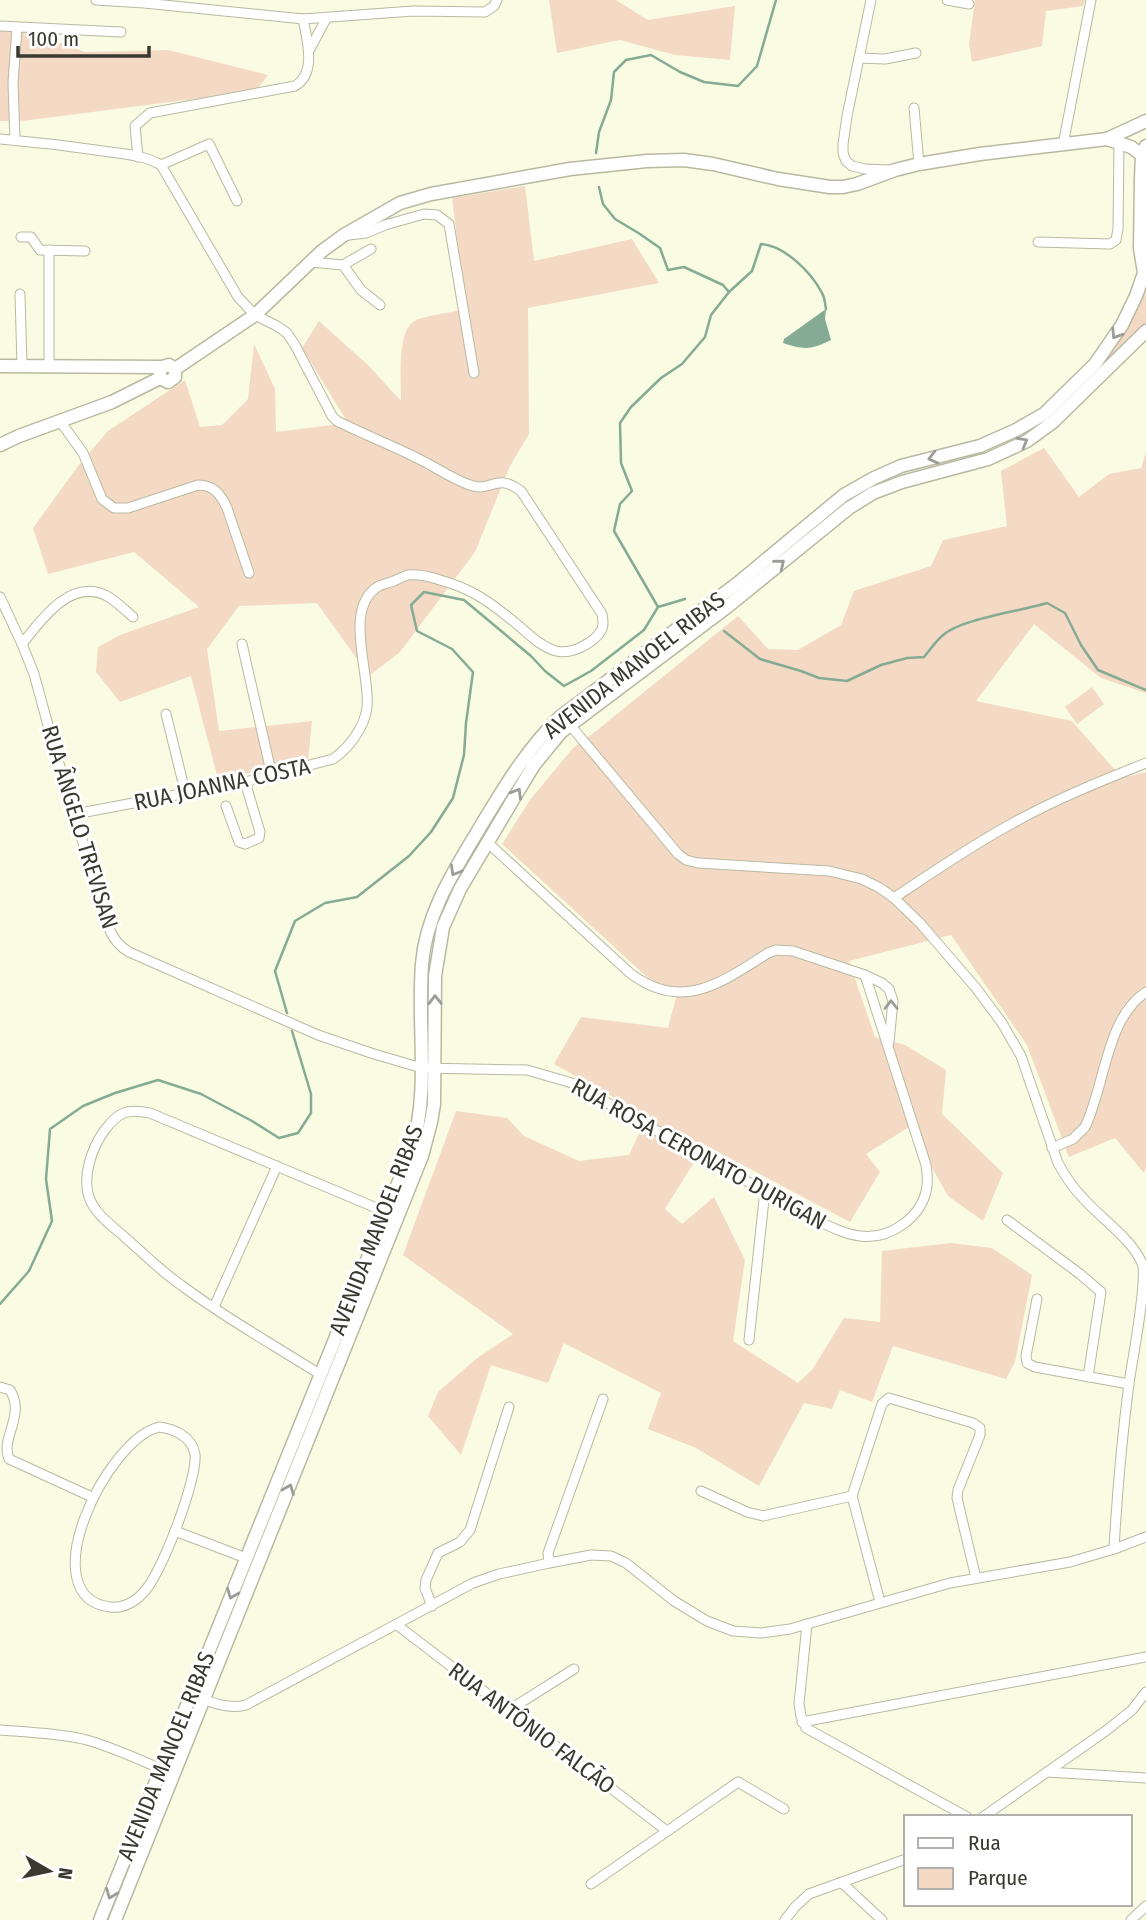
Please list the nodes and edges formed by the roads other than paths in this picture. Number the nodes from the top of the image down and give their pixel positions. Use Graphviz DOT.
graph roads {
  1 [pos="96,0"];
  2 [pos="497,0"];
  3 [pos="871,0"];
  4 [pos="947,0"];
  5 [pos="1091,0"];
  6 [pos="969,4"];
  7 [pos="303,19"];
  8 [pos="326,19"];
  9 [pos="0,26"];
  10 [pos="17,28"];
  11 [pos="121,32"];
  12 [pos="310,48"];
  13 [pos="916,53"];
  14 [pos="859,58"];
  15 [pos="914,108"];
  16 [pos="1146,121"];
  17 [pos="0,139"];
  18 [pos="15,140"];
  19 [pos="1113,141"];
  20 [pos="1063,145"];
  21 [pos="1144,151"];
  22 [pos="138,157"];
  23 [pos="919,164"];
  24 [pos="162,165"];
  25 [pos="895,170"];
  26 [pos="237,201"];
  27 [pos="344,235"];
  28 [pos="21,237"];
  29 [pos="1038,242"];
  30 [pos="371,248"];
  31 [pos="1140,248"];
  32 [pos="49,250"];
  33 [pos="85,251"];
  34 [pos="311,262"];
  35 [pos="344,265"];
  36 [pos="1145,272"];
  37 [pos="20,294"];
  38 [pos="1136,296"];
  39 [pos="380,305"];
  40 [pos="255,315"];
  41 [pos="1146,331"];
  42 [pos="0,366"];
  43 [pos="22,366"];
  44 [pos="49,366"];
  45 [pos="166,371"];
  46 [pos="474,373"];
  47 [pos="60,421"];
  48 [pos="0,445"];
  49 [pos="249,573"];
  50 [pos="741,588"];
  51 [pos="725,592"];
  52 [pos="0,597"];
  53 [pos="727,607"];
  54 [pos="133,617"];
  55 [pos="22,643"];
  56 [pos="242,644"];
  57 [pos="166,714"];
  58 [pos="565,721"];
  59 [pos="1146,763"];
  60 [pos="272,776"];
  61 [pos="245,782"];
  62 [pos="181,794"];
  63 [pos="226,806"];
  64 [pos="490,812"];
  65 [pos="75,814"];
  66 [pos="487,842"];
  67 [pos="894,898"];
  68 [pos="865,975"];
  69 [pos="1146,992"];
  70 [pos="889,1049"];
  71 [pos="429,1068"];
  72 [pos="1052,1148"];
  73 [pos="405,1165"];
  74 [pos="277,1166"];
  75 [pos="765,1190"];
  76 [pos="405,1200"];
  77 [pos="386,1212"];
  78 [pos="1007,1220"];
  79 [pos="385,1249"];
  80 [pos="1037,1299"];
  81 [pos="214,1307"];
  82 [pos="748,1340"];
  83 [pos="330,1352"];
  84 [pos="336,1371"];
  85 [pos="321,1375"];
  86 [pos="1089,1375"];
  87 [pos="1130,1381"];
  88 [pos="0,1387"];
  89 [pos="603,1399"];
  90 [pos="324,1401"];
  91 [pos="509,1407"];
  92 [pos="701,1491"];
  93 [pos="852,1496"];
  94 [pos="92,1497"];
  95 [pos="267,1508"];
  96 [pos="175,1531"];
  97 [pos="1146,1537"];
  98 [pos="265,1548"];
  99 [pos="1114,1549"];
  100 [pos="246,1559"];
  101 [pos="549,1563"];
  102 [pos="976,1578"];
  103 [pos="245,1598"];
  104 [pos="880,1602"];
  105 [pos="432,1606"];
  106 [pos="807,1624"];
  107 [pos="397,1625"];
  108 [pos="1146,1657"];
  109 [pos="574,1669"];
  110 [pos="1146,1692"];
  111 [pos="191,1695"];
  112 [pos="204,1700"];
  113 [pos="509,1710"];
  114 [pos="802,1722"];
  115 [pos="0,1730"];
  116 [pos="161,1769"];
  117 [pos="1047,1772"];
  118 [pos="1146,1778"];
  119 [pos="783,1809"];
  120 [pos="963,1815"];
  121 [pos="986,1815"];
  122 [pos="667,1831"];
  123 [pos="904,1860"];
  124 [pos="841,1882"];
  125 [pos="591,1884"];
  126 [pos="1146,1906"];
  127 [pos="100,1920"];
  128 [pos="115,1920"];
  129 [pos="785,1920"];
  130 [pos="882,1920"];
  131 [pos="1131,1920"];
  1 -- 7 [label="street"];
  2 -- 8 [label="street"];
  3 -- 14 [label="street"];
  4 -- 6 [label="street"];
  5 -- 20 [label="street"];
  7 -- 8 [label="street"];
  7 -- 12 [label="street"];
  8 -- 12 [label="street"];
  9 -- 10 [label="street"];
  10 -- 11 [label="street"];
  10 -- 18 [label="street"];
  12 -- 22 [label="street"];
  13 -- 14 [label="street"];
  14 -- 25 [label="street"];
  15 -- 23 [label="street"];
  16 -- 19 [label="main road"];
  17 -- 18 [label="street"];
  18 -- 22 [label="street"];
  19 -- 20 [label="main road"];
  19 -- 21 [label="main road"];
  19 -- 29 [label="street"];
  20 -- 23 [label="main road"];
  21 -- 31 [label="main road, AVENIDA MANOEL RIBAS"];
  22 -- 24 [label="street"];
  23 -- 25 [label="main road"];
  24 -- 26 [label="street"];
  24 -- 40 [label="street"];
  25 -- 27 [label="main road"];
  27 -- 34 [label="main road"];
  27 -- 46 [label="street"];
  28 -- 32 [label="street"];
  30 -- 35 [label="street"];
  31 -- 36 [label="main road, AVENIDA MANOEL RIBAS"];
  31 -- 38 [label="main road, AVENIDA MANOEL RIBAS"];
  32 -- 33 [label="street"];
  32 -- 44 [label="street"];
  34 -- 35 [label="street"];
  34 -- 40 [label="main road"];
  35 -- 39 [label="street"];
  36 -- 38 [label="main road, AVENIDA MANOEL RIBAS"];
  37 -- 43 [label="street"];
  38 -- 50 [label="main road, AVENIDA MANOEL RIBAS, one-way"];
  40 -- 45 [label="main road"];
  40 -- 60 [label="street, RUA JOANNA COSTA"];
  50 -- 41 [label="main road, AVENIDA MANOEL RIBAS, one-way"];
  42 -- 43 [label="main road"];
  43 -- 44 [label="main road"];
  44 -- 45 [label="main road"];
  45 -- 47 [label="main road"];
  47 -- 48 [label="main road"];
  47 -- 49 [label="street"];
  50 -- 51 [label="main road, AVENIDA MANOEL RIBAS"];
  50 -- 53 [label="main road, AVENIDA MANOEL RIBAS"];
  51 -- 53 [label="main road"];
  51 -- 58 [label="main road, AVENIDA MANOEL RIBAS"];
  52 -- 55 [label="street, RUA ÂNGELO TREVISAN"];
  53 -- 58 [label="main road, AVENIDA MANOEL RIBAS"];
  54 -- 55 [label="street"];
  55 -- 65 [label="street, RUA ÂNGELO TREVISAN"];
  56 -- 60 [label="street"];
  57 -- 62 [label="street"];
  58 -- 64 [label="main road, AVENIDA MANOEL RIBAS"];
  66 -- 58 [label="main road, AVENIDA MANOEL RIBAS, one-way"];
  58 -- 67 [label="street"];
  59 -- 67 [label="street"];
  60 -- 61 [label="street, RUA JOANNA COSTA"];
  61 -- 62 [label="street, RUA JOANNA COSTA"];
  61 -- 63 [label="street"];
  62 -- 65 [label="street, RUA JOANNA COSTA"];
  64 -- 66 [label="main road"];
  64 -- 71 [label="main road, AVENIDA MANOEL RIBAS, one-way"];
  65 -- 71 [label="street, RUA ÂNGELO TREVISAN"];
  66 -- 68 [label="street"];
  71 -- 66 [label="main road, AVENIDA MANOEL RIBAS, one-way"];
  67 -- 72 [label="street"];
  68 -- 70 [label="street, RUA ROSA CERONATO DURIGAN"];
  70 -- 68 [label="street, one-way"];
  69 -- 72 [label="street"];
  70 -- 75 [label="street, RUA ROSA CERONATO DURIGAN"];
  71 -- 73 [label="main road, AVENIDA MANOEL RIBAS"];
  71 -- 75 [label="street, RUA ROSA CERONATO DURIGAN"];
  71 -- 76 [label="main road, AVENIDA MANOEL RIBAS"];
  72 -- 87 [label="street"];
  73 -- 76 [label="main road"];
  73 -- 77 [label="main road, AVENIDA MANOEL RIBAS"];
  74 -- 77 [label="street"];
  74 -- 81 [label="street"];
  74 -- 81 [label="street"];
  75 -- 82 [label="street"];
  76 -- 79 [label="main road, AVENIDA MANOEL RIBAS"];
  77 -- 79 [label="main road"];
  77 -- 83 [label="main road, AVENIDA MANOEL RIBAS"];
  78 -- 86 [label="street"];
  79 -- 84 [label="main road, AVENIDA MANOEL RIBAS"];
  80 -- 86 [label="street"];
  81 -- 85 [label="street"];
  83 -- 84 [label="main road"];
  83 -- 85 [label="main road, AVENIDA MANOEL RIBAS"];
  84 -- 90 [label="main road, AVENIDA MANOEL RIBAS"];
  85 -- 90 [label="main road"];
  85 -- 95 [label="main road, AVENIDA MANOEL RIBAS"];
  86 -- 87 [label="street"];
  87 -- 99 [label="street"];
  88 -- 94 [label="street"];
  89 -- 101 [label="street"];
  98 -- 90 [label="main road, AVENIDA MANOEL RIBAS, one-way"];
  91 -- 105 [label="street"];
  92 -- 93 [label="street"];
  93 -- 102 [label="street"];
  93 -- 104 [label="street"];
  94 -- 96 [label="street"];
  94 -- 96 [label="street"];
  95 -- 98 [label="main road"];
  95 -- 100 [label="main road, AVENIDA MANOEL RIBAS"];
  96 -- 100 [label="street"];
  97 -- 99 [label="street"];
  98 -- 103 [label="main road, AVENIDA MANOEL RIBAS"];
  99 -- 102 [label="street"];
  100 -- 103 [label="main road"];
  100 -- 111 [label="main road, AVENIDA MANOEL RIBAS, one-way"];
  101 -- 105 [label="street"];
  101 -- 106 [label="street"];
  102 -- 104 [label="street"];
  103 -- 112 [label="main road, AVENIDA MANOEL RIBAS"];
  104 -- 106 [label="street"];
  105 -- 107 [label="street"];
  106 -- 114 [label="street"];
  107 -- 112 [label="street"];
  107 -- 113 [label="street, RUA ANTÔNIO FALCÃO"];
  108 -- 114 [label="street"];
  109 -- 113 [label="street"];
  110 -- 117 [label="street"];
  111 -- 112 [label="street"];
  111 -- 116 [label="main road, AVENIDA MANOEL RIBAS"];
  112 -- 128 [label="main road, AVENIDA MANOEL RIBAS"];
  113 -- 122 [label="street, RUA ANTÔNIO FALCÃO"];
  114 -- 120 [label="street"];
  115 -- 116 [label="street"];
  116 -- 127 [label="main road, AVENIDA MANOEL RIBAS, one-way"];
  117 -- 118 [label="street"];
  117 -- 121 [label="street"];
  119 -- 122 [label="street"];
  122 -- 125 [label="street"];
  123 -- 124 [label="street"];
  124 -- 129 [label="street"];
  124 -- 130 [label="street"];
  126 -- 131 [label="street"];
}
